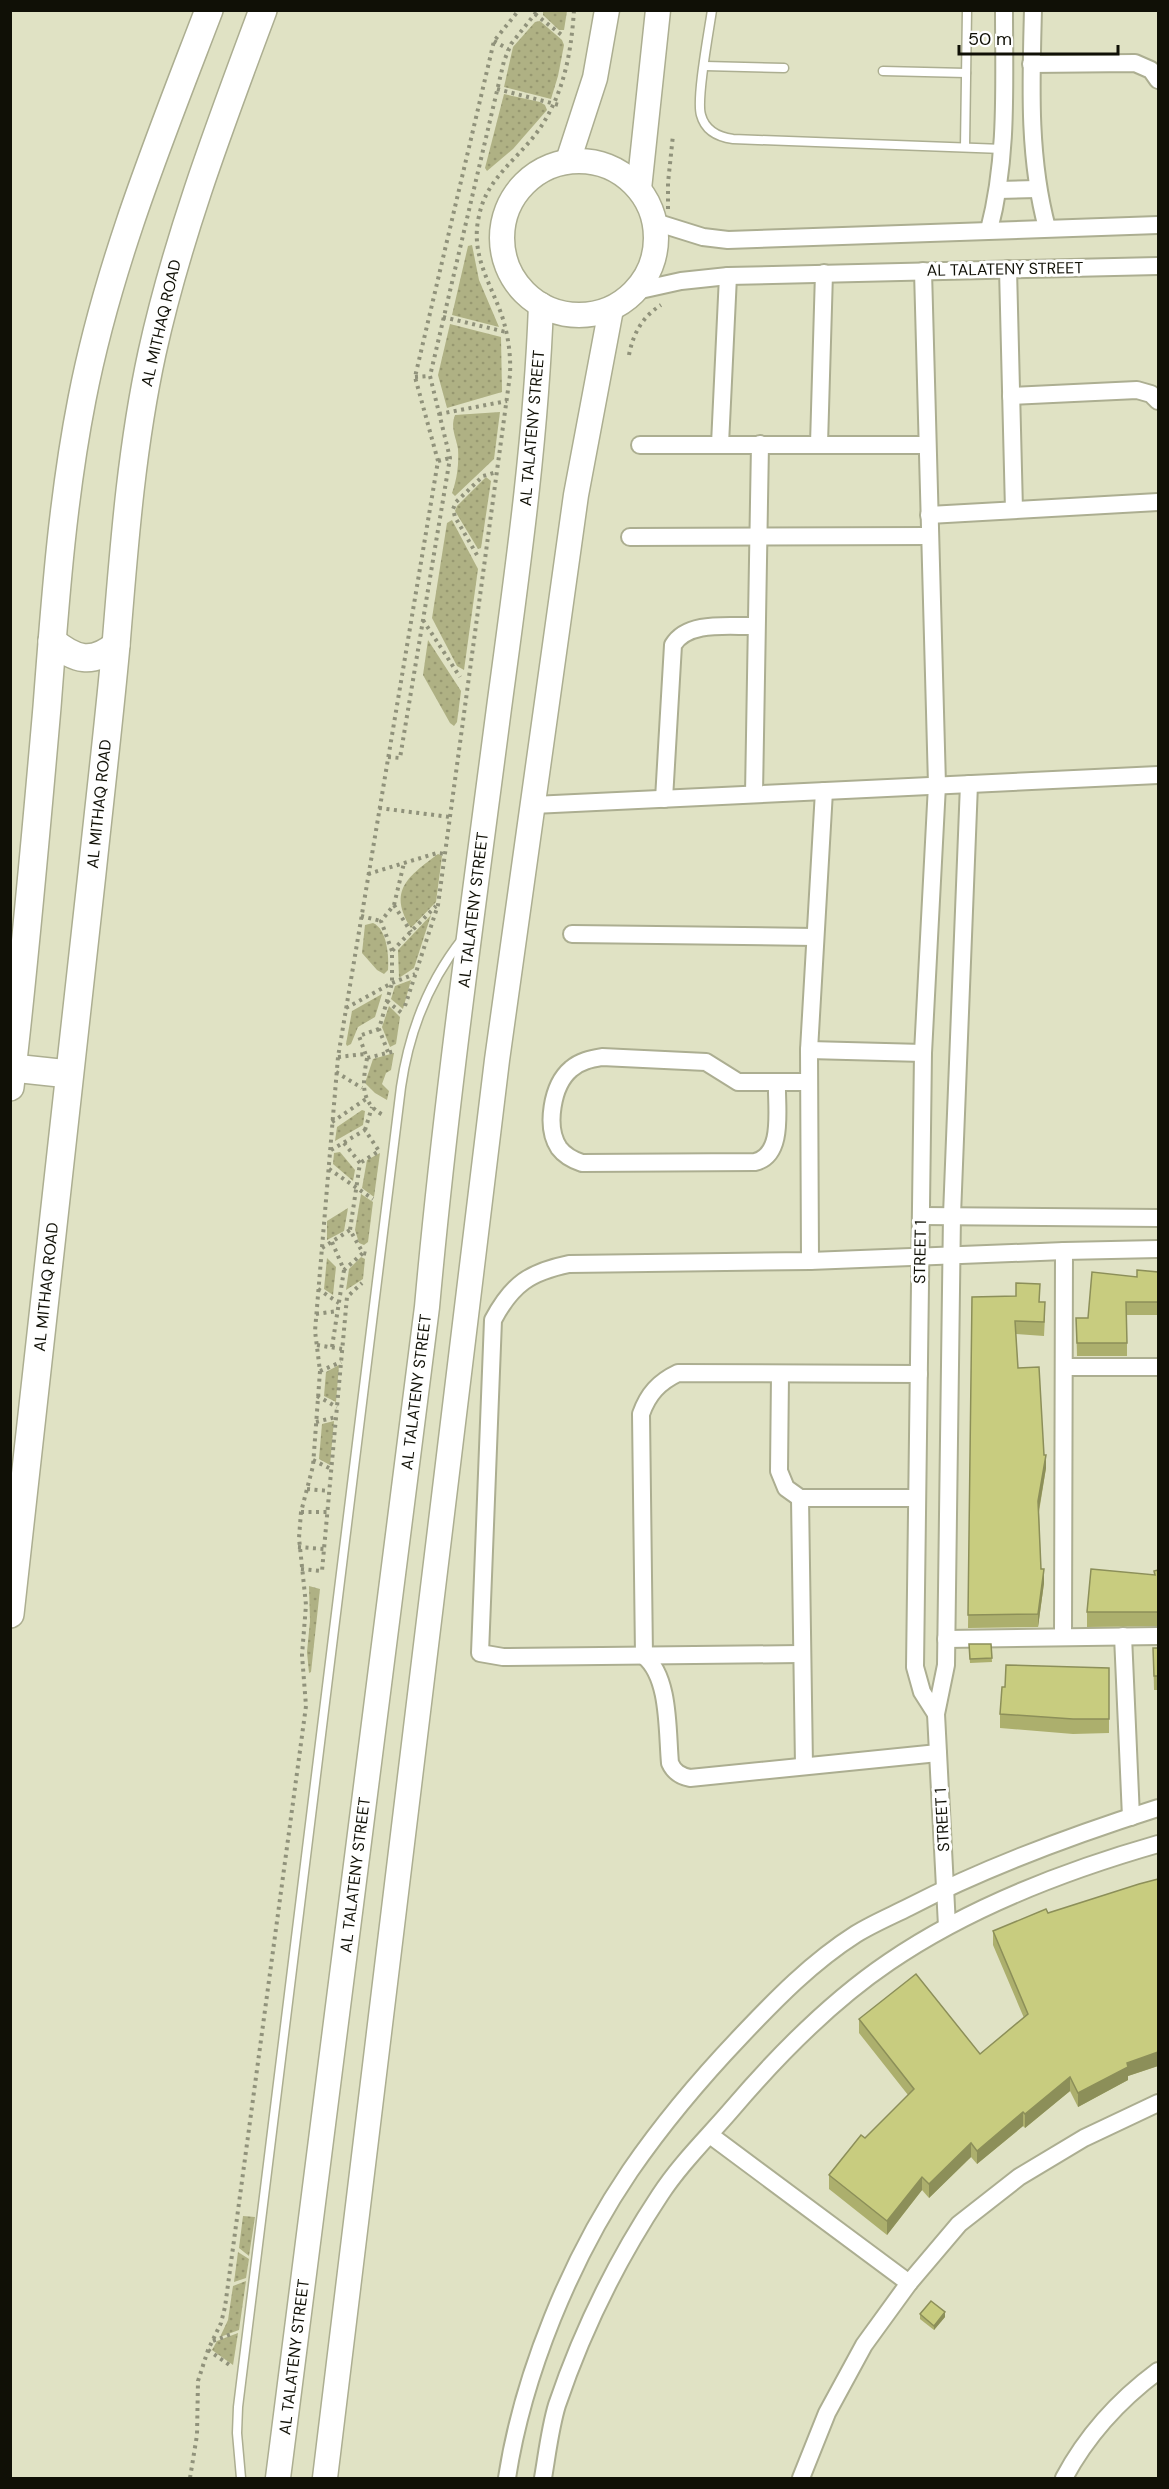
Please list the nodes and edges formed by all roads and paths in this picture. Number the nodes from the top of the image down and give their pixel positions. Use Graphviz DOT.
graph roads {
  1 [pos="208,10"];
  2 [pos="263,10"];
  3 [pos="519,10"];
  4 [pos="574,10"];
  5 [pos="607,10"];
  6 [pos="658,10"];
  7 [pos="712,10"];
  8 [pos="967,10"];
  9 [pos="1004,10"];
  10 [pos="1033,10"];
  11 [pos="537,12"];
  12 [pos="563,36"];
  13 [pos="494,41"];
  14 [pos="508,50"];
  15 [pos="1031,64"];
  16 [pos="705,66"];
  17 [pos="784,68"];
  18 [pos="884,71"];
  19 [pos="966,73"];
  20 [pos="1158,80"];
  21 [pos="497,89"];
  22 [pos="556,105"];
  23 [pos="673,135"];
  24 [pos="965,147"];
  25 [pos="1003,149"];
  26 [pos="568,161"];
  27 [pos="639,189"];
  28 [pos="1037,189"];
  29 [pos="998,190"];
  30 [pos="662,225"];
  31 [pos="1158,225"];
  32 [pos="1047,228"];
  33 [pos="989,230"];
  34 [pos="1158,266"];
  35 [pos="1008,269"];
  36 [pos="923,270"];
  37 [pos="824,273"];
  38 [pos="728,276"];
  39 [pos="669,284"];
  40 [pos="636,291"];
  41 [pos="541,305"];
  42 [pos="611,309"];
  43 [pos="443,317"];
  44 [pos="506,332"];
  45 [pos="629,356"];
  46 [pos="430,376"];
  47 [pos="415,377"];
  48 [pos="1011,396"];
  49 [pos="507,401"];
  50 [pos="1158,401"];
  51 [pos="439,414"];
  52 [pos="720,444"];
  53 [pos="760,444"];
  54 [pos="819,444"];
  55 [pos="640,445"];
  56 [pos="927,445"];
  57 [pos="450,458"];
  58 [pos="438,460"];
  59 [pos="497,472"];
  60 [pos="1158,502"];
  61 [pos="442,507"];
  62 [pos="453,509"];
  63 [pos="1014,510"];
  64 [pos="929,515"];
  65 [pos="759,536"];
  66 [pos="930,536"];
  67 [pos="630,537"];
  68 [pos="477,555"];
  69 [pos="423,619"];
  70 [pos="756,626"];
  71 [pos="52,640"];
  72 [pos="116,645"];
  73 [pos="460,677"];
  74 [pos="388,757"];
  75 [pos="1158,775"];
  76 [pos="969,784"];
  77 [pos="937,785"];
  78 [pos="824,791"];
  79 [pos="754,794"];
  80 [pos="664,799"];
  81 [pos="533,805"];
  82 [pos="379,808"];
  83 [pos="450,817"];
  84 [pos="445,854"];
  85 [pos="404,863"];
  86 [pos="368,874"];
  87 [pos="394,905"];
  88 [pos="438,905"];
  89 [pos="361,916"];
  90 [pos="381,921"];
  91 [pos="470,928"];
  92 [pos="411,932"];
  93 [pos="572,934"];
  94 [pos="815,937"];
  95 [pos="392,951"];
  96 [pos="415,974"];
  97 [pos="392,983"];
  98 [pos="387,1001"];
  99 [pos="346,1008"];
  100 [pos="403,1014"];
  101 [pos="401,1023"];
  102 [pos="379,1029"];
  103 [pos="398,1041"];
  104 [pos="808,1050"];
  105 [pos="388,1052"];
  106 [pos="923,1053"];
  107 [pos="366,1056"];
  108 [pos="338,1057"];
  109 [pos="336,1072"];
  110 [pos="69,1074"];
  111 [pos="12,1077"];
  112 [pos="809,1082"];
  113 [pos="777,1083"];
  114 [pos="363,1089"];
  115 [pos="366,1099"];
  116 [pos="372,1107"];
  117 [pos="397,1118"];
  118 [pos="332,1122"];
  119 [pos="365,1130"];
  120 [pos="383,1140"];
  121 [pos="344,1143"];
  122 [pos="330,1150"];
  123 [pos="380,1161"];
  124 [pos="360,1163"];
  125 [pos="329,1169"];
  126 [pos="357,1188"];
  127 [pos="376,1190"];
  128 [pos="952,1215"];
  129 [pos="921,1216"];
  130 [pos="1158,1218"];
  131 [pos="350,1230"];
  132 [pos="332,1242"];
  133 [pos="369,1243"];
  134 [pos="322,1248"];
  135 [pos="1158,1249"];
  136 [pos="1064,1251"];
  137 [pos="365,1253"];
  138 [pos="951,1255"];
  139 [pos="920,1257"];
  140 [pos="810,1261"];
  141 [pos="366,1263"];
  142 [pos="344,1270"];
  143 [pos="364,1281"];
  144 [pos="318,1289"];
  145 [pos="339,1303"];
  146 [pos="338,1311"];
  147 [pos="316,1314"];
  148 [pos="317,1345"];
  149 [pos="332,1347"];
  150 [pos="342,1349"];
  151 [pos="341,1362"];
  152 [pos="1064,1367"];
  153 [pos="1158,1367"];
  154 [pos="320,1371"];
  155 [pos="780,1374"];
  156 [pos="919,1374"];
  157 [pos="317,1396"];
  158 [pos="337,1407"];
  159 [pos="336,1417"];
  160 [pos="316,1422"];
  161 [pos="314,1460"];
  162 [pos="331,1469"];
  163 [pos="307,1489"];
  164 [pos="329,1491"];
  165 [pos="800,1498"];
  166 [pos="917,1498"];
  167 [pos="301,1512"];
  168 [pos="327,1512"];
  169 [pos="298,1546"];
  170 [pos="324,1549"];
  171 [pos="301,1569"];
  172 [pos="10,1614"];
  173 [pos="1123,1636"];
  174 [pos="1158,1636"];
  175 [pos="1063,1637"];
  176 [pos="946,1639"];
  177 [pos="800,1654"];
  178 [pos="644,1656"];
  179 [pos="936,1714"];
  180 [pos="938,1753"];
  181 [pos="804,1766"];
  182 [pos="1158,1808"];
  183 [pos="1131,1817"];
  184 [pos="1158,1844"];
  185 [pos="945,1888"];
  186 [pos="947,1926"];
  187 [pos="1158,2103"];
  188 [pos="710,2135"];
  189 [pos="909,2283"];
  190 [pos="240,2330"];
  191 [pos="212,2342"];
  192 [pos="1158,2371"];
  193 [pos="190,2478"];
  194 [pos="241,2478"];
  195 [pos="278,2478"];
  196 [pos="325,2478"];
  197 [pos="507,2478"];
  198 [pos="543,2478"];
  199 [pos="801,2478"];
  200 [pos="1064,2478"];
  1 -- 71 [label="main road"];
  2 -- 72 [label="main road, AL MITHAQ ROAD"];
  3 -- 13 [label="path"];
  4 -- 22 [label="path"];
  5 -- 26 [label="main road"];
  6 -- 27 [label="main road"];
  7 -- 16 [label="lane"];
  8 -- 19 [label="lane"];
  9 -- 25 [label="street"];
  10 -- 15 [label="street"];
  11 -- 12 [label="path"];
  11 -- 14 [label="path"];
  13 -- 14 [label="path"];
  13 -- 47 [label="path"];
  14 -- 21 [label="path"];
  15 -- 20 [label="street"];
  15 -- 28 [label="street"];
  16 -- 17 [label="lane"];
  16 -- 24 [label="lane"];
  18 -- 19 [label="lane"];
  19 -- 24 [label="lane"];
  21 -- 22 [label="path"];
  21 -- 43 [label="path"];
  22 -- 44 [label="path"];
  23 -- 30 [label="path"];
  24 -- 25 [label="lane"];
  25 -- 29 [label="street"];
  26 -- 27 [label="main road"];
  26 -- 41 [label="main road"];
  27 -- 30 [label="main road"];
  28 -- 29 [label="street"];
  28 -- 32 [label="street"];
  29 -- 33 [label="street"];
  30 -- 33 [label="street"];
  30 -- 40 [label="main road"];
  31 -- 32 [label="street"];
  32 -- 33 [label="street"];
  34 -- 35 [label="street, AL TALATENY STREET"];
  35 -- 36 [label="street, AL TALATENY STREET"];
  35 -- 48 [label="street"];
  36 -- 37 [label="street, AL TALATENY STREET"];
  36 -- 56 [label="street, STREET 1"];
  37 -- 38 [label="street, AL TALATENY STREET"];
  37 -- 54 [label="street"];
  38 -- 39 [label="street, AL TALATENY STREET"];
  38 -- 52 [label="street"];
  39 -- 40 [label="street, AL TALATENY STREET"];
  39 -- 45 [label="path"];
  40 -- 42 [label="main road"];
  41 -- 42 [label="main road"];
  41 -- 91 [label="main road, AL TALATENY STREET"];
  42 -- 81 [label="main road"];
  43 -- 44 [label="path"];
  43 -- 46 [label="path"];
  44 -- 49 [label="path"];
  46 -- 47 [label="path"];
  46 -- 51 [label="path"];
  47 -- 58 [label="path"];
  48 -- 50 [label="street"];
  48 -- 63 [label="street"];
  49 -- 51 [label="path"];
  49 -- 59 [label="path"];
  51 -- 57 [label="path"];
  52 -- 53 [label="street"];
  52 -- 55 [label="street"];
  53 -- 54 [label="street"];
  53 -- 65 [label="street"];
  54 -- 56 [label="street"];
  56 -- 64 [label="street, STREET 1"];
  57 -- 58 [label="path"];
  57 -- 61 [label="path"];
  58 -- 74 [label="path"];
  59 -- 62 [label="path"];
  59 -- 83 [label="path"];
  60 -- 63 [label="street"];
  61 -- 62 [label="path"];
  61 -- 69 [label="path"];
  62 -- 68 [label="path"];
  63 -- 64 [label="street"];
  64 -- 66 [label="street, STREET 1"];
  65 -- 66 [label="street"];
  65 -- 67 [label="street"];
  65 -- 70 [label="street"];
  66 -- 77 [label="street, STREET 1"];
  69 -- 73 [label="path"];
  69 -- 74 [label="path"];
  70 -- 79 [label="street"];
  70 -- 80 [label="street"];
  71 -- 72 [label="main road"];
  71 -- 111 [label="main road"];
  72 -- 110 [label="main road, AL MITHAQ ROAD"];
  74 -- 82 [label="path"];
  75 -- 76 [label="street"];
  76 -- 77 [label="street"];
  76 -- 128 [label="street, STREET 1"];
  77 -- 78 [label="street"];
  77 -- 106 [label="street, STREET 1"];
  78 -- 79 [label="street"];
  78 -- 94 [label="street"];
  79 -- 80 [label="street"];
  80 -- 81 [label="street"];
  81 -- 196 [label="main road"];
  82 -- 83 [label="path"];
  82 -- 86 [label="path"];
  83 -- 84 [label="path"];
  84 -- 85 [label="path"];
  84 -- 88 [label="path"];
  85 -- 86 [label="path"];
  85 -- 87 [label="path"];
  86 -- 89 [label="path"];
  87 -- 90 [label="path"];
  87 -- 92 [label="path"];
  88 -- 92 [label="path"];
  88 -- 96 [label="path"];
  89 -- 90 [label="path"];
  89 -- 99 [label="path"];
  90 -- 95 [label="path"];
  91 -- 117 [label="lane"];
  91 -- 195 [label="main road, AL TALATENY STREET"];
  92 -- 95 [label="path"];
  93 -- 94 [label="street"];
  94 -- 104 [label="street"];
  95 -- 97 [label="path"];
  96 -- 97 [label="path"];
  96 -- 100 [label="path"];
  97 -- 98 [label="path"];
  97 -- 99 [label="path"];
  98 -- 100 [label="path"];
  98 -- 102 [label="path"];
  99 -- 108 [label="path"];
  100 -- 101 [label="path"];
  102 -- 105 [label="path"];
  102 -- 107 [label="path"];
  103 -- 105 [label="path"];
  104 -- 106 [label="street"];
  104 -- 112 [label="street"];
  105 -- 107 [label="path"];
  106 -- 129 [label="street, STREET 1"];
  107 -- 108 [label="path"];
  107 -- 114 [label="path"];
  108 -- 109 [label="path"];
  109 -- 114 [label="path"];
  109 -- 118 [label="path"];
  110 -- 111 [label="main road"];
  110 -- 172 [label="main road, AL MITHAQ ROAD"];
  112 -- 113 [label="street"];
  112 -- 140 [label="street"];
  113 -- 113 [label="street"];
  114 -- 115 [label="path"];
  115 -- 116 [label="path"];
  115 -- 118 [label="path"];
  116 -- 117 [label="path"];
  116 -- 119 [label="path"];
  117 -- 194 [label="lane"];
  118 -- 122 [label="path"];
  119 -- 121 [label="path"];
  119 -- 124 [label="path"];
  120 -- 123 [label="path"];
  121 -- 122 [label="path"];
  121 -- 124 [label="path"];
  122 -- 125 [label="path"];
  124 -- 126 [label="path"];
  125 -- 126 [label="path"];
  125 -- 134 [label="path"];
  126 -- 127 [label="path"];
  126 -- 131 [label="path"];
  128 -- 129 [label="street"];
  128 -- 130 [label="street"];
  128 -- 138 [label="street, STREET 1"];
  129 -- 139 [label="street, STREET 1"];
  131 -- 132 [label="path"];
  131 -- 137 [label="path"];
  132 -- 134 [label="path"];
  132 -- 142 [label="path"];
  133 -- 137 [label="path"];
  134 -- 144 [label="path"];
  135 -- 136 [label="street"];
  136 -- 138 [label="street"];
  136 -- 152 [label="street"];
  137 -- 141 [label="path"];
  137 -- 142 [label="path"];
  138 -- 139 [label="street"];
  138 -- 176 [label="street, STREET 1"];
  139 -- 140 [label="street"];
  139 -- 156 [label="street, STREET 1"];
  140 -- 178 [label="street"];
  142 -- 145 [label="path"];
  143 -- 150 [label="path"];
  144 -- 145 [label="path"];
  144 -- 147 [label="path"];
  145 -- 146 [label="path"];
  146 -- 147 [label="path"];
  146 -- 149 [label="path"];
  147 -- 148 [label="path"];
  148 -- 149 [label="path"];
  148 -- 154 [label="path"];
  149 -- 150 [label="path"];
  150 -- 151 [label="path"];
  151 -- 154 [label="path"];
  151 -- 158 [label="path"];
  152 -- 153 [label="street"];
  152 -- 175 [label="street"];
  154 -- 157 [label="path"];
  155 -- 156 [label="street"];
  155 -- 165 [label="street"];
  155 -- 178 [label="street"];
  156 -- 166 [label="street, STREET 1"];
  157 -- 158 [label="path"];
  157 -- 160 [label="path"];
  158 -- 159 [label="path"];
  159 -- 160 [label="path"];
  159 -- 162 [label="path"];
  160 -- 161 [label="path"];
  161 -- 162 [label="path"];
  161 -- 163 [label="path"];
  162 -- 164 [label="path"];
  163 -- 164 [label="path"];
  163 -- 167 [label="path"];
  164 -- 168 [label="path"];
  165 -- 166 [label="street"];
  165 -- 177 [label="street"];
  166 -- 179 [label="street, STREET 1"];
  167 -- 168 [label="path"];
  167 -- 169 [label="path"];
  168 -- 170 [label="path"];
  169 -- 170 [label="path"];
  169 -- 171 [label="path"];
  170 -- 171 [label="path"];
  171 -- 191 [label="path"];
  173 -- 174 [label="street"];
  173 -- 175 [label="street"];
  173 -- 183 [label="street"];
  175 -- 176 [label="street"];
  176 -- 179 [label="street, STREET 1"];
  177 -- 178 [label="street"];
  177 -- 181 [label="street"];
  178 -- 181 [label="street"];
  179 -- 180 [label="street, STREET 1"];
  180 -- 181 [label="street"];
  180 -- 185 [label="street, STREET 1"];
  182 -- 183 [label="street"];
  183 -- 185 [label="street"];
  184 -- 186 [label="street"];
  185 -- 186 [label="street, STREET 1"];
  185 -- 197 [label="street"];
  186 -- 188 [label="street"];
  187 -- 189 [label="street"];
  188 -- 189 [label="street"];
  188 -- 198 [label="street"];
  189 -- 199 [label="street"];
  190 -- 191 [label="path"];
  191 -- 193 [label="path"];
  192 -- 200 [label="street"];
}
